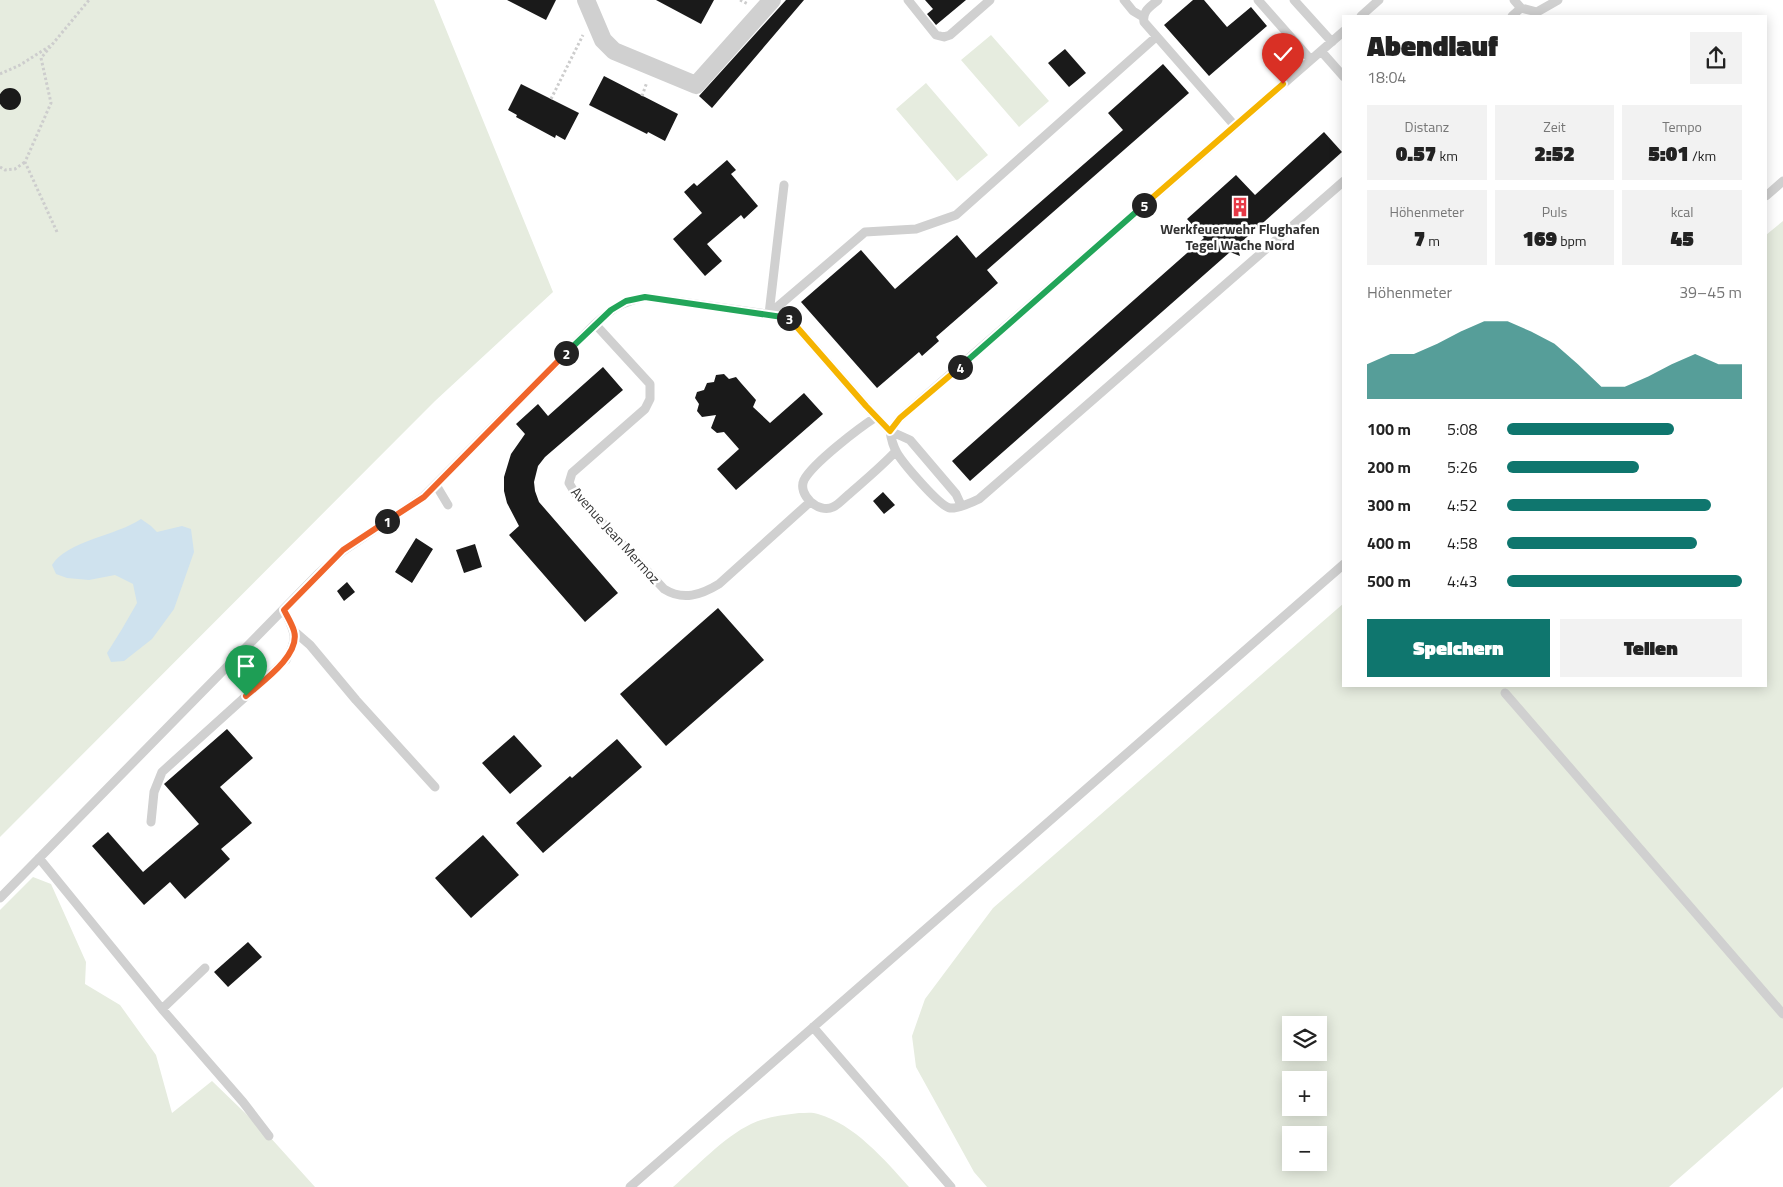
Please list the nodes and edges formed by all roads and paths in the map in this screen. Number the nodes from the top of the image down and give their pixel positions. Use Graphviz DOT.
graph roads {
  1 [pos="89,0"];
  2 [pos="586,0"];
  3 [pos="772,0"];
  4 [pos="908,0"];
  5 [pos="990,0"];
  6 [pos="1124,0"];
  7 [pos="1158,0"];
  8 [pos="1258,0"];
  9 [pos="1294,0"];
  10 [pos="1379,0"];
  11 [pos="1514,0"];
  12 [pos="1558,0"];
  13 [pos="1521,8"];
  14 [pos="1362,15"];
  15 [pos="1513,15"];
  16 [pos="1143,17"];
  17 [pos="596,27"];
  18 [pos="1342,33"];
  19 [pos="1156,37"];
  20 [pos="1332,42"];
  21 [pos="52,45"];
  22 [pos="1321,51"];
  23 [pos="1311,60"];
  24 [pos="0,74"];
  25 [pos="1342,75"];
  26 [pos="551,99"];
  27 [pos="1234,126"];
  28 [pos="25,162"];
  29 [pos="0,166"];
  30 [pos="1783,181"];
  31 [pos="1342,183"];
  32 [pos="784,185"];
  33 [pos="1767,195"];
  34 [pos="57,232"];
  35 [pos="769,314"];
  36 [pos="595,324"];
  37 [pos="876,417"];
  38 [pos="890,431"];
  39 [pos="896,451"];
  40 [pos="436,485"];
  41 [pos="810,502"];
  42 [pos="448,504"];
  43 [pos="961,505"];
  44 [pos="1342,566"];
  45 [pos="284,610"];
  46 [pos="295,632"];
  47 [pos="1505,693"];
  48 [pos="435,787"];
  49 [pos="151,822"];
  50 [pos="39,858"];
  51 [pos="0,898"];
  52 [pos="205,968"];
  53 [pos="162,1009"];
  54 [pos="1783,1014"];
  55 [pos="813,1027"];
  56 [pos="269,1136"];
  57 [pos="630,1187"];
  58 [pos="951,1187"];
  1 -- 21 [label="path"];
  2 -- 17 [label="street"];
  3 -- 17 [label="street"];
  4 -- 5 [label="lane"];
  6 -- 16 [label="lane"];
  7 -- 16 [label="lane"];
  8 -- 23 [label="lane"];
  9 -- 20 [label="lane"];
  10 -- 14 [label="lane"];
  11 -- 13 [label="lane"];
  12 -- 13 [label="lane"];
  13 -- 15 [label="lane"];
  16 -- 19 [label="lane"];
  17 -- 26 [label="path"];
  18 -- 20 [label="lane"];
  19 -- 27 [label="lane"];
  19 -- 35 [label="lane"];
  20 -- 22 [label="lane"];
  21 -- 24 [label="path"];
  21 -- 28 [label="path"];
  22 -- 23 [label="lane"];
  22 -- 25 [label="lane"];
  23 -- 27 [label="lane"];
  27 -- 38 [label="lane"];
  28 -- 29 [label="path"];
  28 -- 34 [label="path"];
  30 -- 33 [label="lane"];
  31 -- 43 [label="lane"];
  32 -- 35 [label="lane"];
  35 -- 36 [label="lane"];
  35 -- 37 [label="lane"];
  36 -- 40 [label="lane"];
  36 -- 41 [label="lane, Avenue Jean Mermoz"];
  37 -- 38 [label="lane"];
  37 -- 41 [label="lane"];
  38 -- 39 [label="lane"];
  38 -- 43 [label="lane"];
  39 -- 41 [label="lane"];
  39 -- 43 [label="lane"];
  40 -- 42 [label="lane"];
  40 -- 45 [label="lane"];
  44 -- 55 [label="lane"];
  45 -- 46 [label="lane"];
  45 -- 50 [label="lane"];
  46 -- 48 [label="lane"];
  46 -- 49 [label="lane"];
  47 -- 54 [label="lane"];
  50 -- 51 [label="lane"];
  50 -- 53 [label="lane"];
  52 -- 53 [label="lane"];
  53 -- 56 [label="lane"];
  55 -- 57 [label="lane"];
  55 -- 58 [label="lane"];
}
